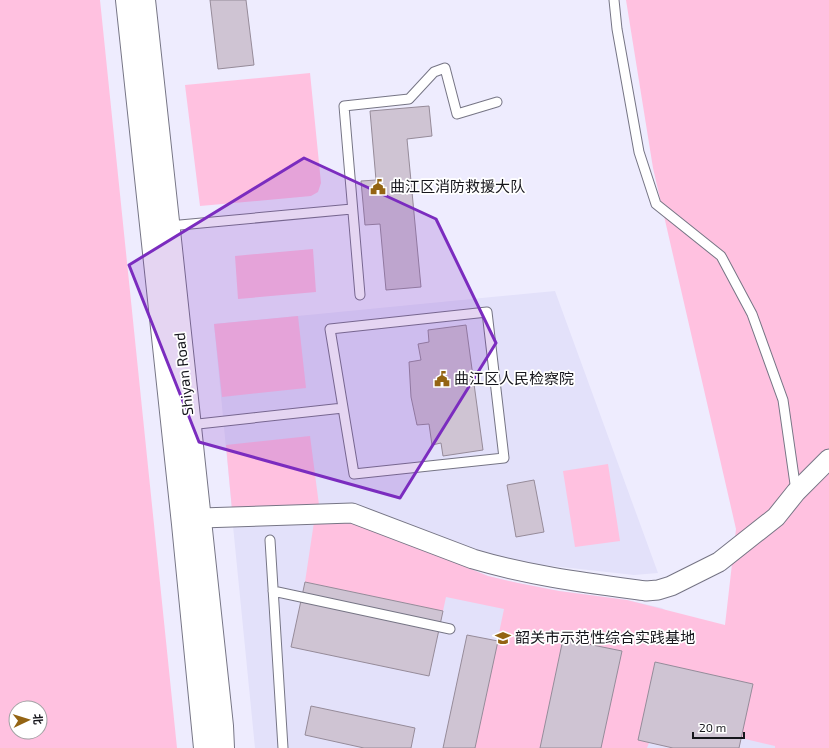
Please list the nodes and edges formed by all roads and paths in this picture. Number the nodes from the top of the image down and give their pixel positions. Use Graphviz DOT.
graph roads {
  1 [pos="127,0"];
  2 [pos="144,0"];
  3 [pos="614,0"];
  4 [pos="497,102"];
  5 [pos="352,208"];
  6 [pos="160,227"];
  7 [pos="360,295"];
  8 [pos="343,408"];
  9 [pos="181,425"];
  10 [pos="829,459"];
  11 [pos="796,492"];
  12 [pos="201,518"];
  13 [pos="270,540"];
  14 [pos="273,590"];
  15 [pos="450,629"];
  16 [pos="205,748"];
  17 [pos="222,748"];
  18 [pos="283,748"];
  1 -- 6 [label="main road, Shiyan Road"];
  2 -- 6 [label="main road, Shiyan Road"];
  3 -- 11 [label="lane"];
  4 -- 5 [label="lane"];
  5 -- 6 [label="lane"];
  5 -- 7 [label="lane"];
  6 -- 9 [label="main road, Shiyan Road"];
  8 -- 8 [label="lane"];
  8 -- 9 [label="lane"];
  9 -- 12 [label="main road, Shiyan Road"];
  9 -- 16 [label="main road, Shiyan Road"];
  10 -- 11 [label="street"];
  11 -- 12 [label="street"];
  12 -- 17 [label="main road, Shiyan Road"];
  13 -- 14 [label="lane"];
  14 -- 15 [label="lane"];
  14 -- 18 [label="lane"];
}
